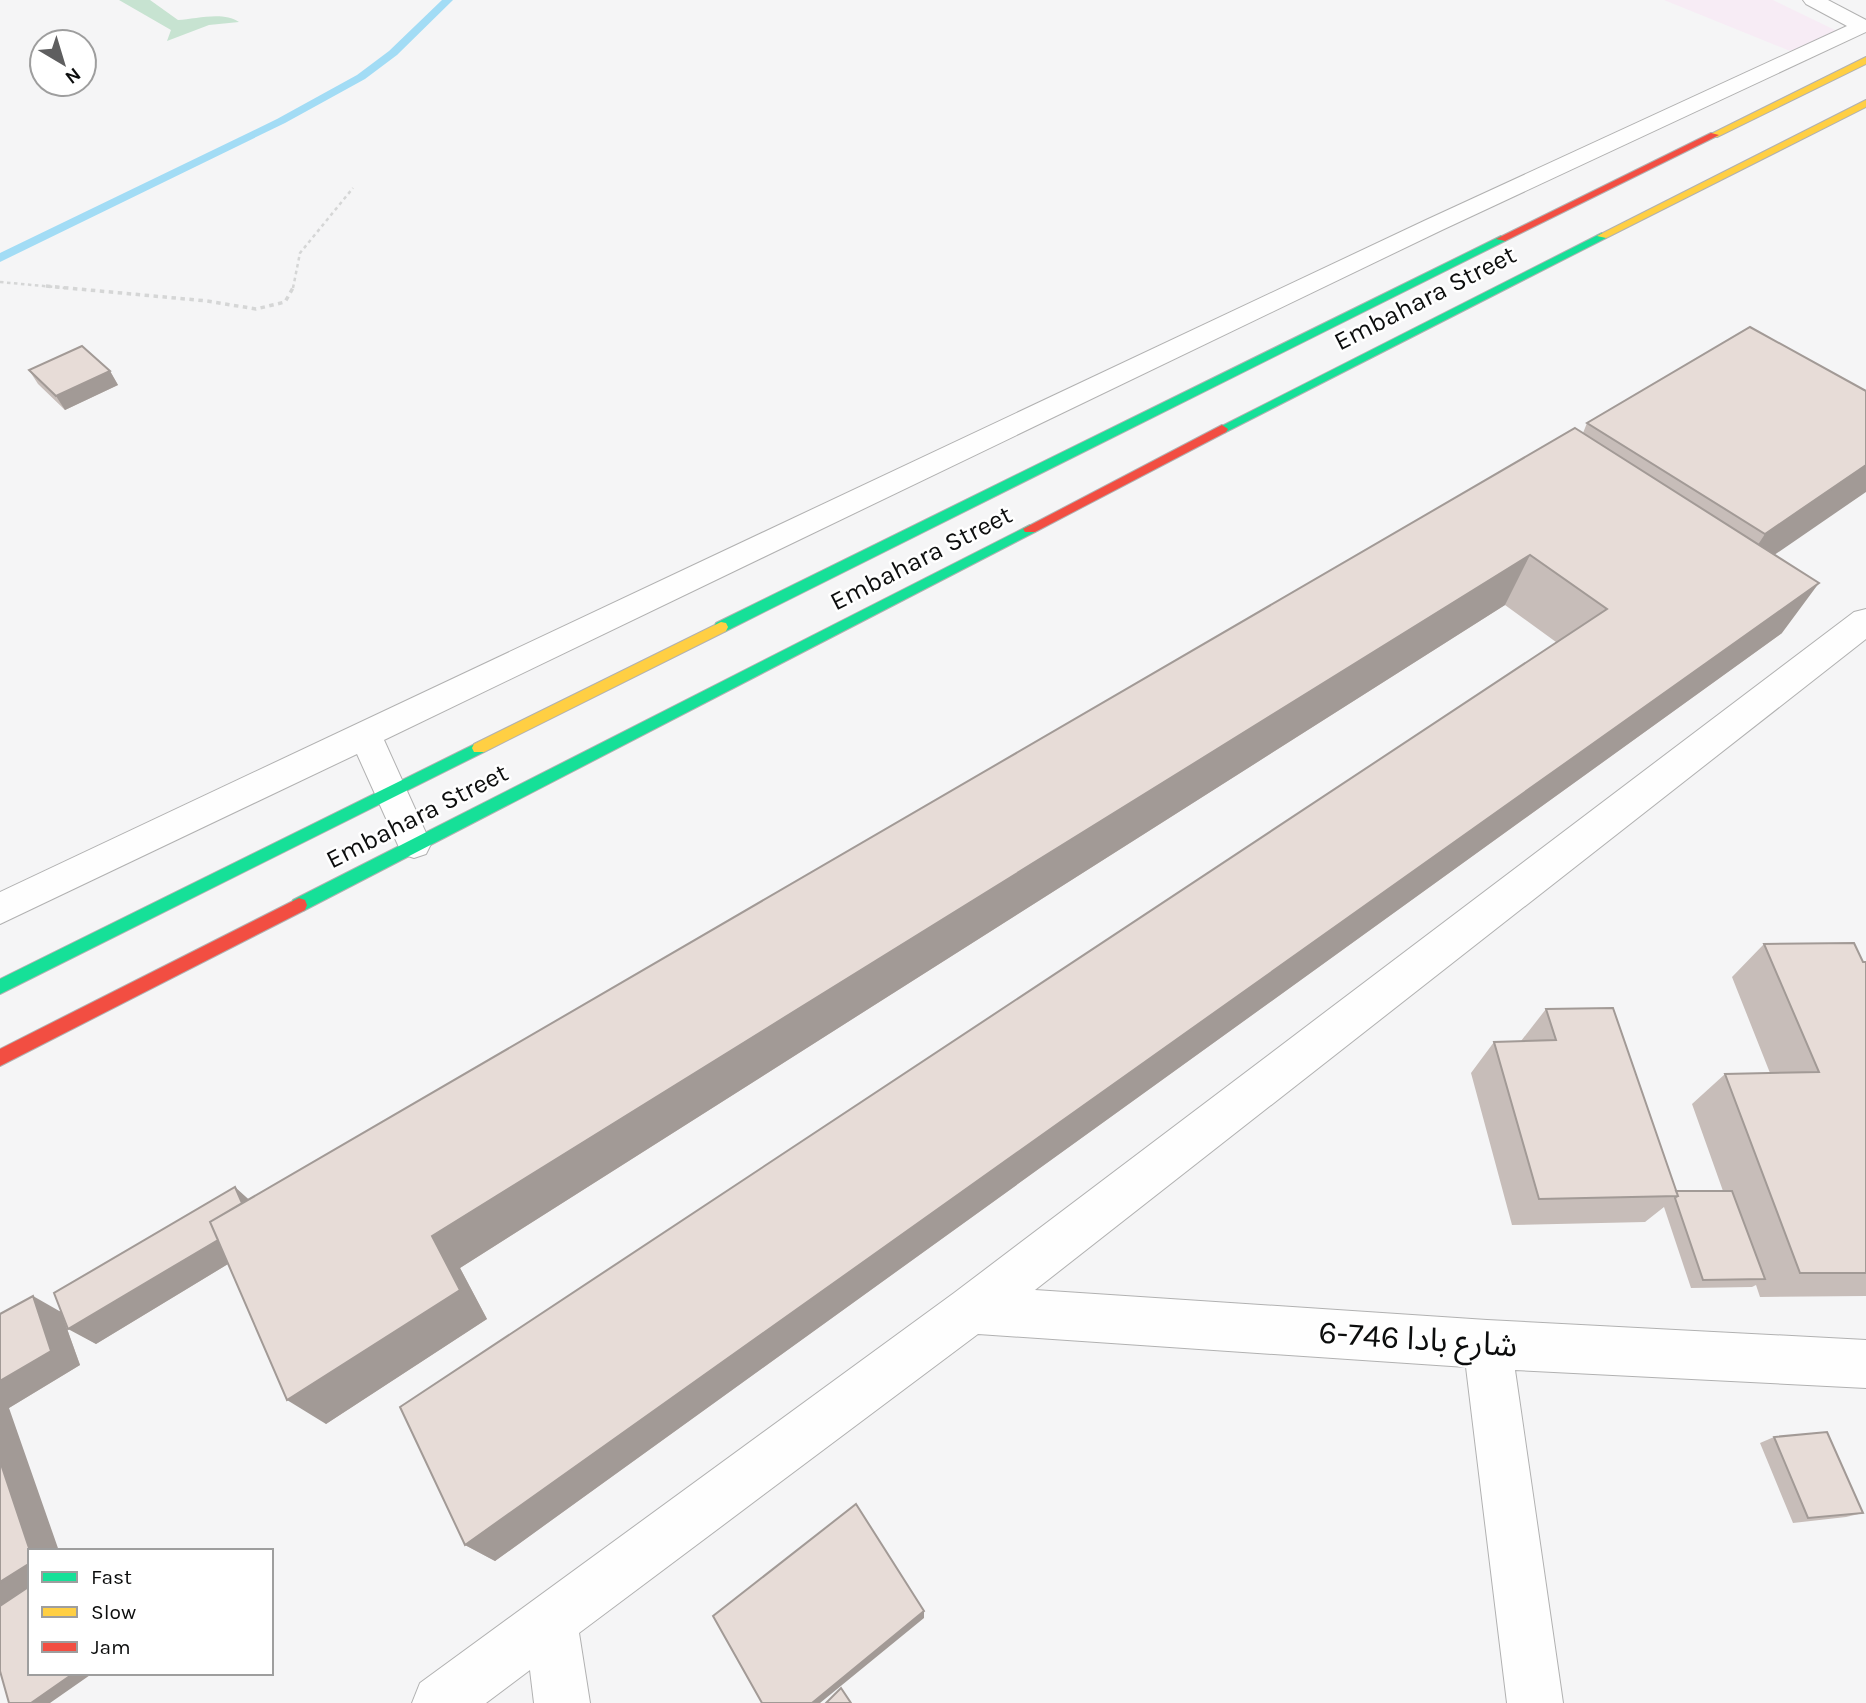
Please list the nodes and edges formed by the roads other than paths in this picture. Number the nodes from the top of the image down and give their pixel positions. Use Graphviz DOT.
graph roads {
  1 [pos="1812,0"];
  2 [pos="1865,27"];
  3 [pos="1866,60"];
  4 [pos="1866,103"];
  5 [pos="1866,622"];
  6 [pos="365,734"];
  7 [pos="389,791"];
  8 [pos="414,844"];
  9 [pos="0,909"];
  10 [pos="0,987"];
  11 [pos="0,1058"];
  12 [pos="971,1310"];
  13 [pos="1487,1345"];
  14 [pos="1866,1364"];
  15 [pos="550,1620"];
  16 [pos="440,1703"];
  17 [pos="562,1703"];
  18 [pos="1535,1703"];
  1 -- 2 [label="lane"];
  2 -- 6 [label="lane"];
  3 -- 7 [label="main road, Embahara Street"];
  4 -- 8 [label="main road, Embahara Street"];
  5 -- 12 [label="street"];
  6 -- 7 [label="lane"];
  6 -- 9 [label="lane"];
  7 -- 8 [label="lane"];
  7 -- 10 [label="main road, Embahara Street"];
  8 -- 11 [label="main road, Embahara Street"];
  12 -- 13 [label="street, شارع بادا 746-6"];
  12 -- 15 [label="street"];
  13 -- 14 [label="street, شارع بادا 746-6"];
  13 -- 18 [label="street"];
  15 -- 16 [label="street"];
  15 -- 17 [label="street"];
}
